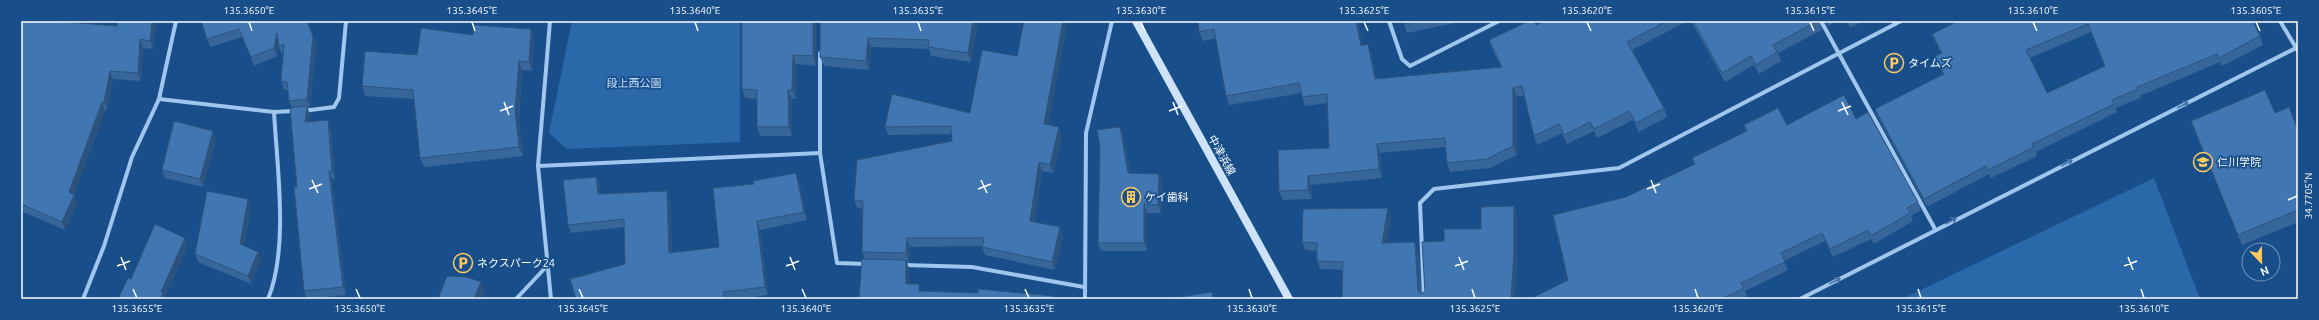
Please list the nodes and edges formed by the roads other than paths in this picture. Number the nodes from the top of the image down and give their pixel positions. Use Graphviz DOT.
graph roads {
  1 [pos="176,21"];
  2 [pos="346,21"];
  3 [pos="550,21"];
  4 [pos="1112,21"];
  5 [pos="1136,21"];
  6 [pos="1389,21"];
  7 [pos="1499,21"];
  8 [pos="1821,21"];
  9 [pos="1901,21"];
  10 [pos="2280,21"];
  11 [pos="820,44"];
  12 [pos="2297,49"];
  13 [pos="1840,53"];
  14 [pos="159,99"];
  15 [pos="274,112"];
  16 [pos="820,153"];
  17 [pos="538,166"];
  18 [pos="1935,229"];
  19 [pos="869,264"];
  20 [pos="901,265"];
  21 [pos="546,266"];
  22 [pos="1084,287"];
  23 [pos="83,299"];
  24 [pos="268,299"];
  25 [pos="516,299"];
  26 [pos="551,299"];
  27 [pos="1085,299"];
  28 [pos="1289,299"];
  29 [pos="1424,299"];
  30 [pos="1800,299"];
  1 -- 14 [label="street"];
  2 -- 15 [label="street"];
  3 -- 17 [label="street"];
  4 -- 22 [label="street"];
  5 -- 28 [label="street, 中津浜線"];
  6 -- 7 [label="street"];
  8 -- 13 [label="street"];
  9 -- 13 [label="street"];
  10 -- 12 [label="street"];
  11 -- 16 [label="street"];
  18 -- 12 [label="street, one-way"];
  13 -- 18 [label="street"];
  13 -- 29 [label="street"];
  14 -- 15 [label="street"];
  14 -- 23 [label="street"];
  15 -- 24 [label="street"];
  16 -- 17 [label="street"];
  16 -- 19 [label="street"];
  17 -- 21 [label="street"];
  30 -- 18 [label="street, one-way"];
  20 -- 22 [label="street"];
  21 -- 25 [label="street"];
  21 -- 26 [label="street"];
  22 -- 27 [label="street"];
}
